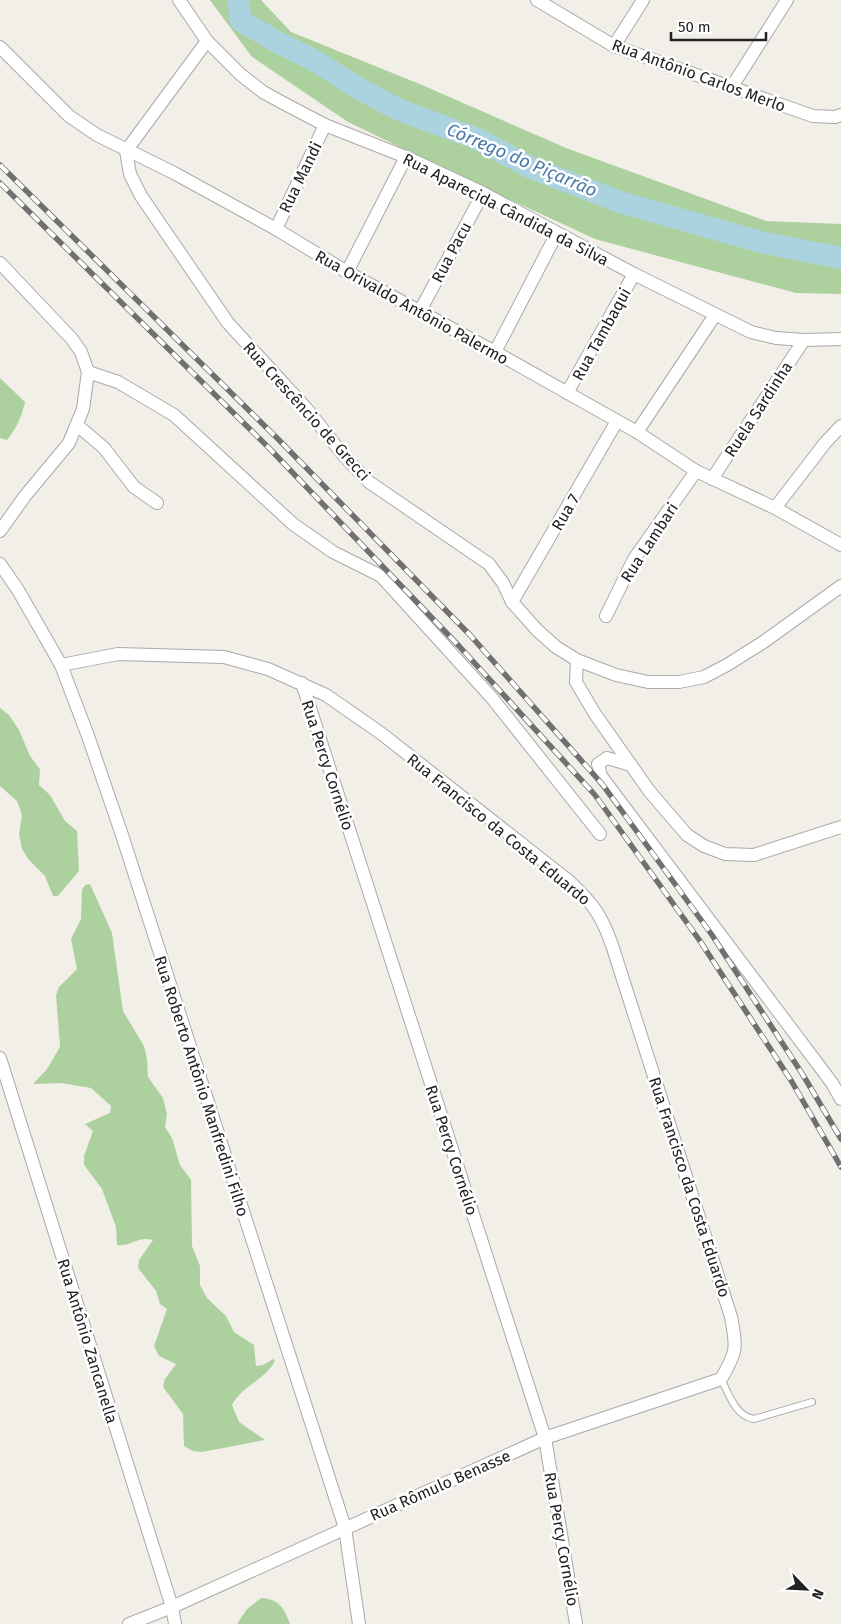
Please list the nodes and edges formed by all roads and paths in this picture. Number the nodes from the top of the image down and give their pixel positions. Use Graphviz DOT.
graph roads {
  1 [pos="179,0"];
  2 [pos="537,0"];
  3 [pos="643,0"];
  4 [pos="786,0"];
  5 [pos="207,41"];
  6 [pos="614,46"];
  7 [pos="0,47"];
  8 [pos="731,88"];
  9 [pos="841,116"];
  10 [pos="325,125"];
  11 [pos="126,151"];
  12 [pos="406,157"];
  13 [pos="483,193"];
  14 [pos="276,228"];
  15 [pos="558,233"];
  16 [pos="0,263"];
  17 [pos="347,272"];
  18 [pos="634,274"];
  19 [pos="420,311"];
  20 [pos="716,315"];
  21 [pos="841,339"];
  22 [pos="804,340"];
  23 [pos="495,352"];
  24 [pos="88,372"];
  25 [pos="567,393"];
  26 [pos="617,421"];
  27 [pos="77,425"];
  28 [pos="841,426"];
  29 [pos="637,432"];
  30 [pos="696,472"];
  31 [pos="712,479"];
  32 [pos="157,503"];
  33 [pos="775,508"];
  34 [pos="0,531"];
  35 [pos="841,545"];
  36 [pos="0,564"];
  37 [pos="841,586"];
  38 [pos="512,602"];
  39 [pos="606,616"];
  40 [pos="577,660"];
  41 [pos="61,665"];
  42 [pos="302,683"];
  43 [pos="631,766"];
  44 [pos="841,826"];
  45 [pos="600,834"];
  46 [pos="0,1058"];
  47 [pos="841,1098"];
  48 [pos="721,1379"];
  49 [pos="812,1402"];
  50 [pos="545,1438"];
  51 [pos="345,1528"];
  52 [pos="172,1607"];
  53 [pos="129,1624"];
  54 [pos="174,1624"];
  55 [pos="359,1624"];
  56 [pos="576,1624"];
  1 -- 5 [label="street, Rua Aparecida Cândida da Silva"];
  2 -- 6 [label="street, Rua Antônio Carlos Merlo"];
  3 -- 6 [label="street"];
  4 -- 8 [label="street"];
  5 -- 10 [label="street, Rua Aparecida Cândida da Silva"];
  5 -- 11 [label="street"];
  6 -- 8 [label="street, Rua Antônio Carlos Merlo"];
  7 -- 11 [label="street, Rua Orivaldo Antônio Palermo"];
  8 -- 9 [label="street, Rua Antônio Carlos Merlo"];
  10 -- 12 [label="street, Rua Aparecida Cândida da Silva"];
  10 -- 14 [label="street, Rua Mandi"];
  11 -- 14 [label="street, Rua Orivaldo Antônio Palermo"];
  11 -- 38 [label="street, Rua Crescêncio de Grecci"];
  12 -- 13 [label="street, Rua Aparecida Cândida da Silva"];
  12 -- 17 [label="street"];
  13 -- 15 [label="street, Rua Aparecida Cândida da Silva"];
  13 -- 19 [label="street, Rua Pacu"];
  14 -- 17 [label="street, Rua Orivaldo Antônio Palermo"];
  15 -- 18 [label="street, Rua Aparecida Cândida da Silva"];
  15 -- 23 [label="street"];
  16 -- 24 [label="street"];
  17 -- 19 [label="street, Rua Orivaldo Antônio Palermo"];
  18 -- 20 [label="street, Rua Aparecida Cândida da Silva"];
  18 -- 25 [label="street, Rua Tambaqui"];
  19 -- 23 [label="street, Rua Orivaldo Antônio Palermo"];
  20 -- 22 [label="street, Rua Aparecida Cândida da Silva"];
  20 -- 29 [label="street"];
  21 -- 22 [label="street, Rua Aparecida Cândida da Silva"];
  22 -- 31 [label="street, Ruela Sardinha"];
  23 -- 25 [label="street, Rua Orivaldo Antônio Palermo"];
  24 -- 27 [label="street"];
  24 -- 45 [label="street"];
  25 -- 26 [label="street, Rua Orivaldo Antônio Palermo"];
  26 -- 29 [label="street, Rua Orivaldo Antônio Palermo"];
  26 -- 38 [label="street, Rua 7"];
  27 -- 32 [label="street"];
  27 -- 34 [label="street"];
  28 -- 33 [label="street"];
  29 -- 30 [label="street, Rua Orivaldo Antônio Palermo"];
  30 -- 31 [label="street, Rua Orivaldo Antônio Palermo"];
  30 -- 39 [label="street, Rua Lambari"];
  31 -- 33 [label="street, Rua Orivaldo Antônio Palermo"];
  33 -- 35 [label="street, Rua Orivaldo Antônio Palermo"];
  36 -- 41 [label="street, Rua Roberto Antônio Manfredini Filho"];
  37 -- 40 [label="street, Rua Crescêncio de Grecci"];
  38 -- 40 [label="street, Rua Crescêncio de Grecci"];
  40 -- 43 [label="street"];
  41 -- 42 [label="street, Rua Francisco da Costa Eduardo"];
  41 -- 51 [label="street, Rua Roberto Antônio Manfredini Filho"];
  42 -- 48 [label="street, Rua Francisco da Costa Eduardo"];
  42 -- 50 [label="street, Rua Percy Cornélio"];
  43 -- 44 [label="street"];
  43 -- 47 [label="street"];
  46 -- 52 [label="street, Rua Antônio Zancanella"];
  48 -- 49 [label="lane"];
  48 -- 50 [label="street, Rua Rômulo Benasse"];
  50 -- 51 [label="street, Rua Rômulo Benasse"];
  50 -- 56 [label="street, Rua Percy Cornélio"];
  51 -- 52 [label="street, Rua Rômulo Benasse"];
  51 -- 55 [label="street, Rua Roberto Antônio Manfredini Filho"];
  52 -- 53 [label="street, Rua Rômulo Benasse"];
  52 -- 54 [label="street, Rua Antônio Zancanella"];
}
